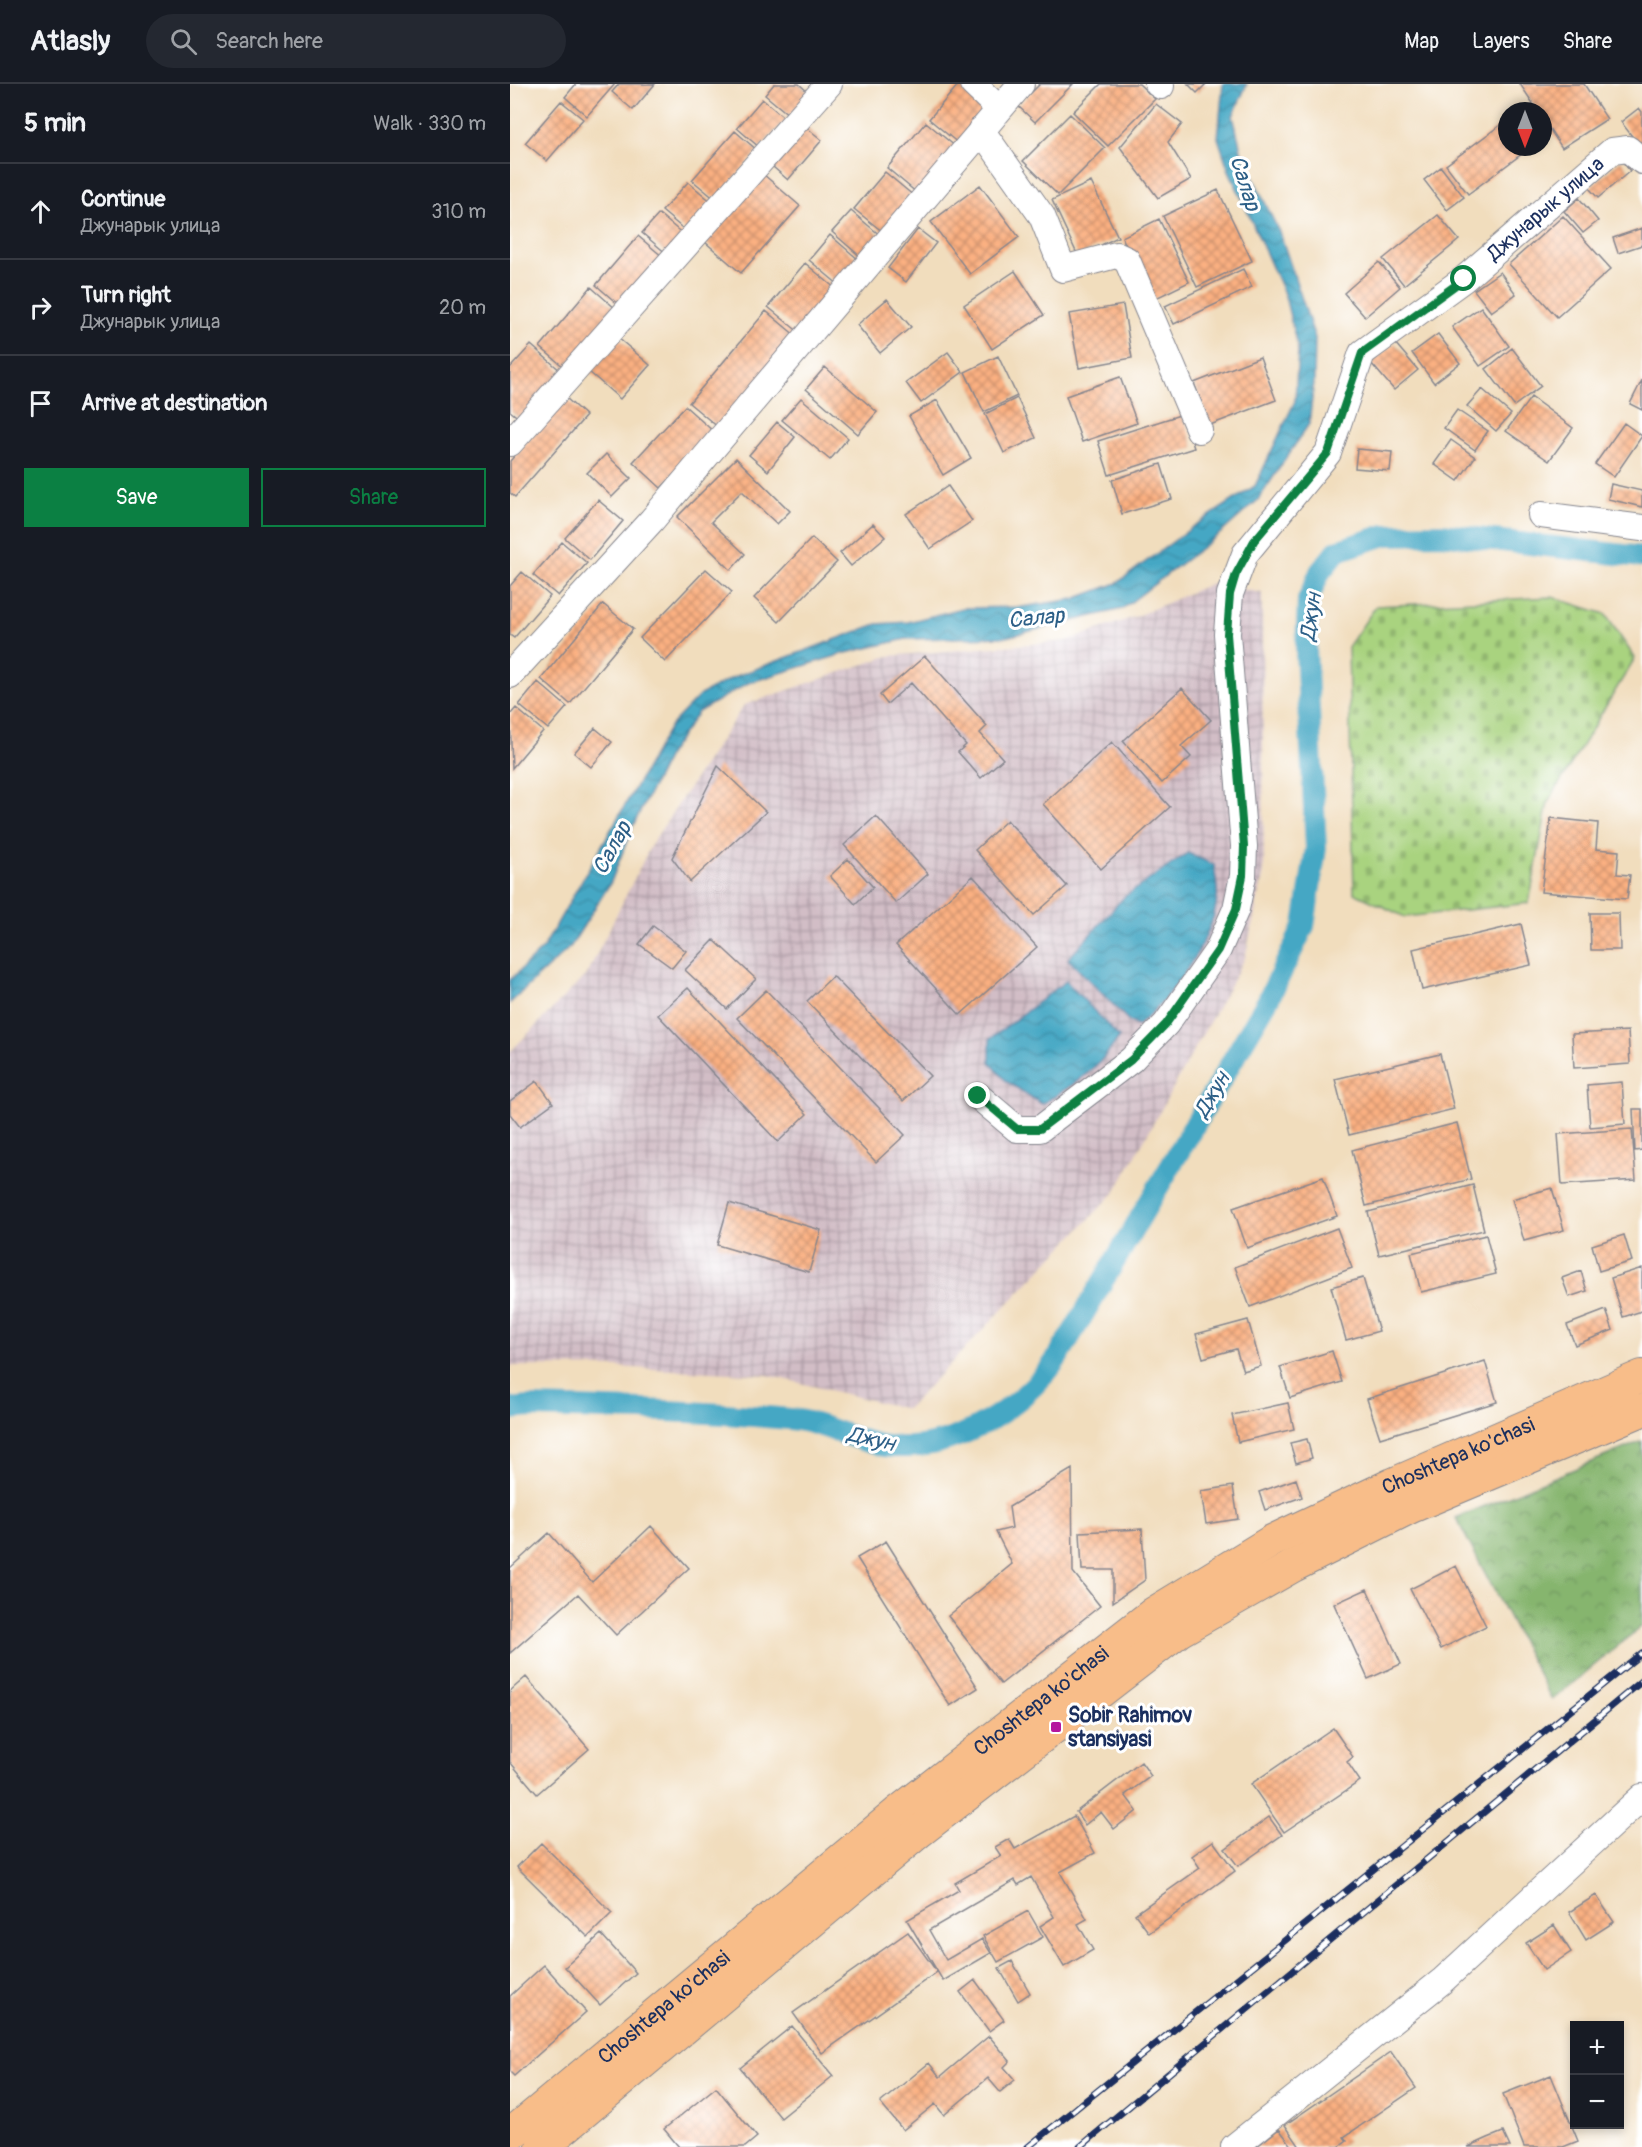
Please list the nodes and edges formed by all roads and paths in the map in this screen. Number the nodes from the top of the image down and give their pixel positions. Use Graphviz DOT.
graph roads {
  1 [pos="829,84"];
  2 [pos="973,84"];
  3 [pos="1021,84"];
  4 [pos="999,109"];
  5 [pos="981,130"];
  6 [pos="1642,161"];
  7 [pos="1199,430"];
  8 [pos="510,443"];
  9 [pos="1541,515"];
  10 [pos="1642,528"];
  11 [pos="510,675"];
  12 [pos="978,1096"];
  13 [pos="1642,1376"];
  14 [pos="1642,1410"];
  15 [pos="1642,1797"];
  16 [pos="510,2135"];
  17 [pos="542,2147"];
  18 [pos="1234,2147"];
  1 -- 8 [label="street"];
  2 -- 4 [label="street"];
  3 -- 4 [label="street"];
  4 -- 5 [label="street"];
  5 -- 7 [label="street"];
  5 -- 11 [label="street"];
  6 -- 12 [label="street, Джунарык улица"];
  9 -- 10 [label="street"];
  13 -- 16 [label="main road, Choshtepa ko'chasi"];
  14 -- 17 [label="main road, Choshtepa ko'chasi"];
  15 -- 18 [label="street"];
}
